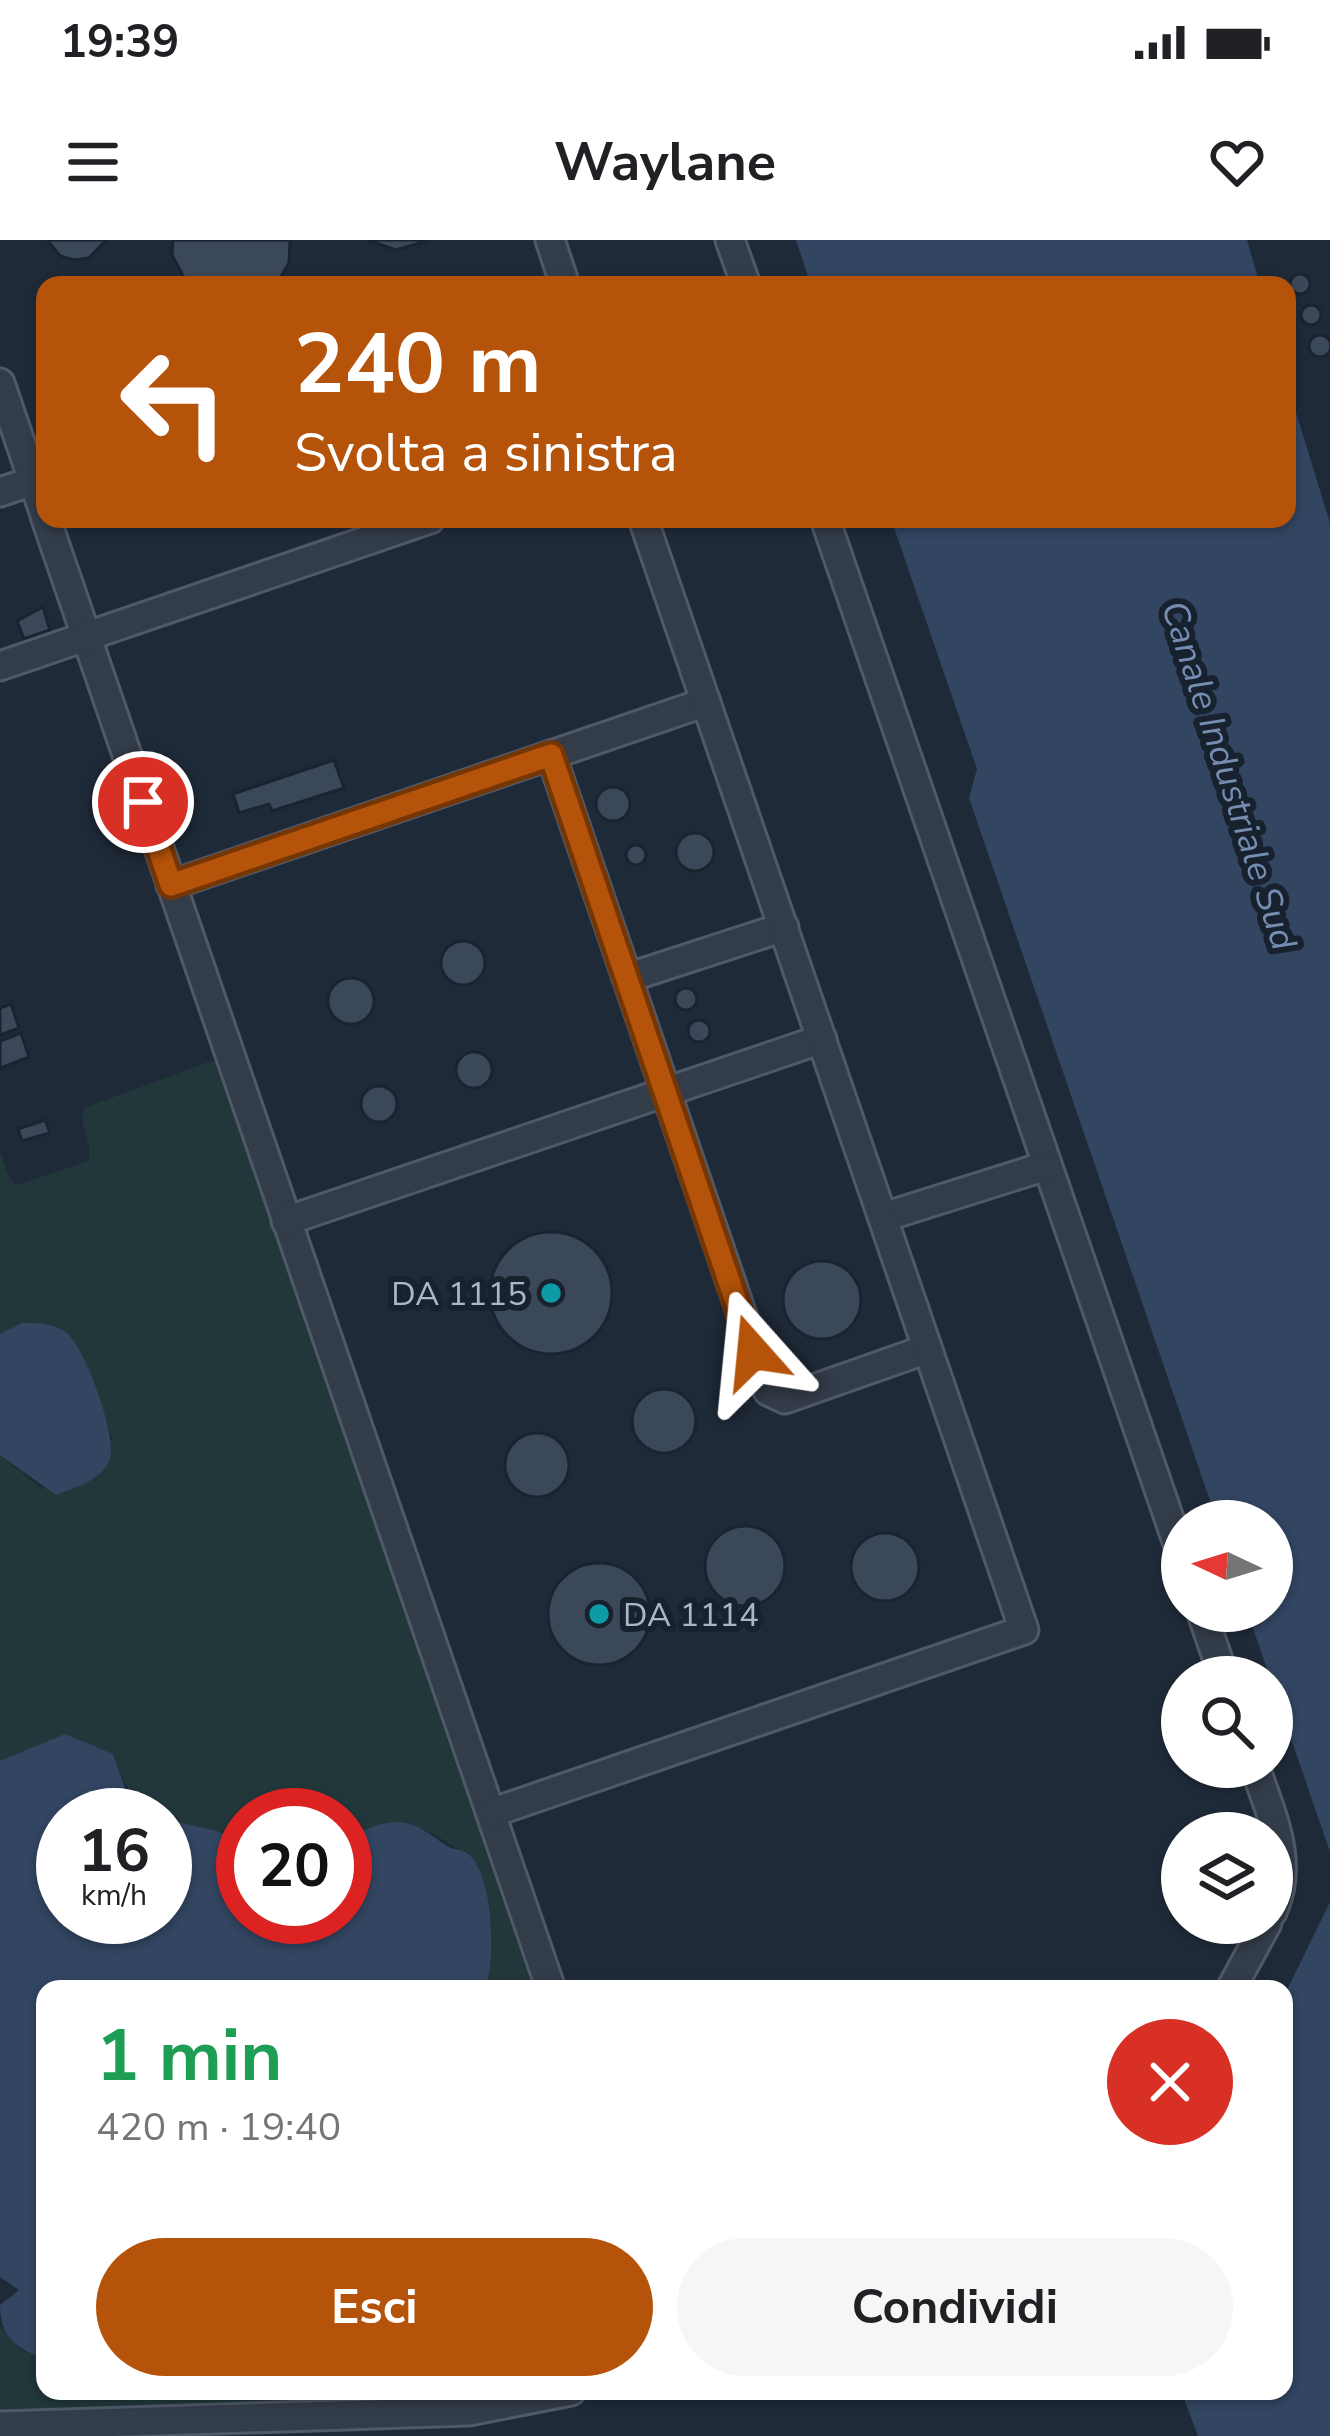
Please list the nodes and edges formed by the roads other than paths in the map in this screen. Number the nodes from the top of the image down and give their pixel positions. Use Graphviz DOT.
graph roads {
  1 [pos="550,240"];
  2 [pos="730,240"];
  3 [pos="562,276"];
  4 [pos="743,276"];
  5 [pos="0,383"];
  6 [pos="36,472"];
  7 [pos="36,480"];
  8 [pos="0,493"];
  9 [pos="50,528"];
  10 [pos="404,528"];
  11 [pos="646,528"];
  12 [pos="828,528"];
  13 [pos="87,636"];
  14 [pos="0,666"];
  15 [pos="706,702"];
  16 [pos="551,755"];
  17 [pos="171,885"];
  18 [pos="784,927"];
  19 [pos="627,978"];
  20 [pos="822,1039"];
  21 [pos="665,1090"];
  22 [pos="1046,1166"];
  23 [pos="884,1217"];
  24 [pos="286,1221"];
  25 [pos="927,1349"];
  26 [pos="1162,1500"];
  27 [pos="491,1813"];
  28 [pos="1256,1944"];
  29 [pos="548,1980"];
  30 [pos="1237,1980"];
  31 [pos="525,2400"];
  32 [pos="0,2426"];
  1 -- 3 [label="lane"];
  2 -- 4 [label="lane"];
  5 -- 6 [label="lane"];
  7 -- 8 [label="lane"];
  9 -- 13 [label="lane"];
  10 -- 13 [label="lane"];
  11 -- 15 [label="lane"];
  12 -- 22 [label="lane"];
  13 -- 14 [label="lane"];
  13 -- 17 [label="lane"];
  15 -- 16 [label="lane"];
  15 -- 18 [label="lane"];
  16 -- 17 [label="lane"];
  16 -- 19 [label="lane"];
  17 -- 24 [label="lane"];
  18 -- 19 [label="lane"];
  18 -- 20 [label="lane"];
  19 -- 21 [label="lane"];
  20 -- 21 [label="lane"];
  20 -- 23 [label="lane"];
  21 -- 24 [label="lane"];
  21 -- 25 [label="lane"];
  22 -- 23 [label="lane"];
  22 -- 26 [label="lane"];
  23 -- 25 [label="lane"];
  24 -- 27 [label="lane"];
  25 -- 27 [label="lane"];
  27 -- 29 [label="lane"];
  28 -- 30 [label="lane"];
  31 -- 32 [label="lane"];
}
